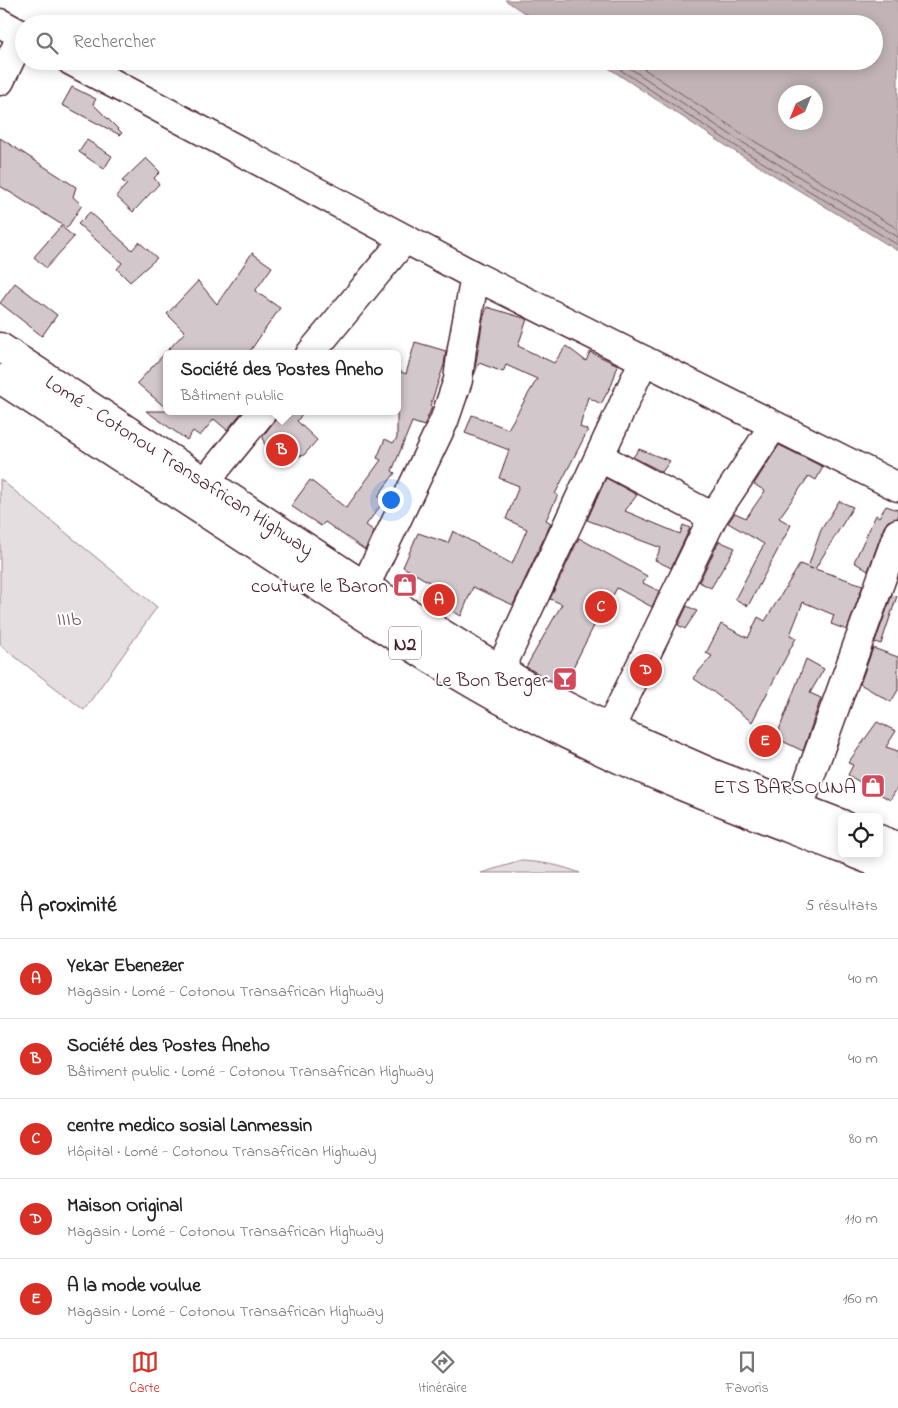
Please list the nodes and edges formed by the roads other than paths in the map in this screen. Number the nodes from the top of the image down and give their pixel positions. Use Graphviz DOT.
graph roads {
  1 [pos="15,32"];
  2 [pos="88,70"];
  3 [pos="0,82"];
  4 [pos="404,239"];
  5 [pos="475,276"];
  6 [pos="0,347"];
  7 [pos="313,350"];
  8 [pos="644,360"];
  9 [pos="0,379"];
  10 [pos="260,415"];
  11 [pos="774,425"];
  12 [pos="599,457"];
  13 [pos="205,482"];
  14 [pos="898,487"];
  15 [pos="713,517"];
  16 [pos="898,533"];
  17 [pos="365,586"];
  18 [pos="500,670"];
  19 [pos="610,728"];
  20 [pos="800,807"];
  21 [pos="838,822"];
  22 [pos="883,840"];
  23 [pos="898,846"];
  24 [pos="838,847"];
  25 [pos="865,858"];
  26 [pos="898,871"];
  1 -- 3 [label="main road"];
  2 -- 4 [label="main road"];
  4 -- 5 [label="main road"];
  4 -- 7 [label="main road"];
  5 -- 8 [label="main road"];
  5 -- 17 [label="main road"];
  6 -- 13 [label="main road, Lomé - Cotonou Transafrican Highway / N2"];
  8 -- 11 [label="main road"];
  8 -- 12 [label="main road"];
  9 -- 24 [label="main road, Lomé - Cotonou Transafrican Highway / N2"];
  10 -- 13 [label="main road"];
  11 -- 14 [label="main road"];
  11 -- 15 [label="main road"];
  12 -- 15 [label="main road"];
  12 -- 18 [label="main road"];
  13 -- 17 [label="main road, Lomé - Cotonou Transafrican Highway / N2"];
  15 -- 19 [label="main road"];
  16 -- 20 [label="main road"];
  17 -- 18 [label="main road, Lomé - Cotonou Transafrican Highway / N2"];
  18 -- 19 [label="main road, Lomé - Cotonou Transafrican Highway / N2"];
  19 -- 20 [label="main road, Lomé - Cotonou Transafrican Highway / N2"];
  20 -- 21 [label="main road, Lomé - Cotonou Transafrican Highway / N2"];
  22 -- 23 [label="main road"];
  25 -- 26 [label="main road"];
}
